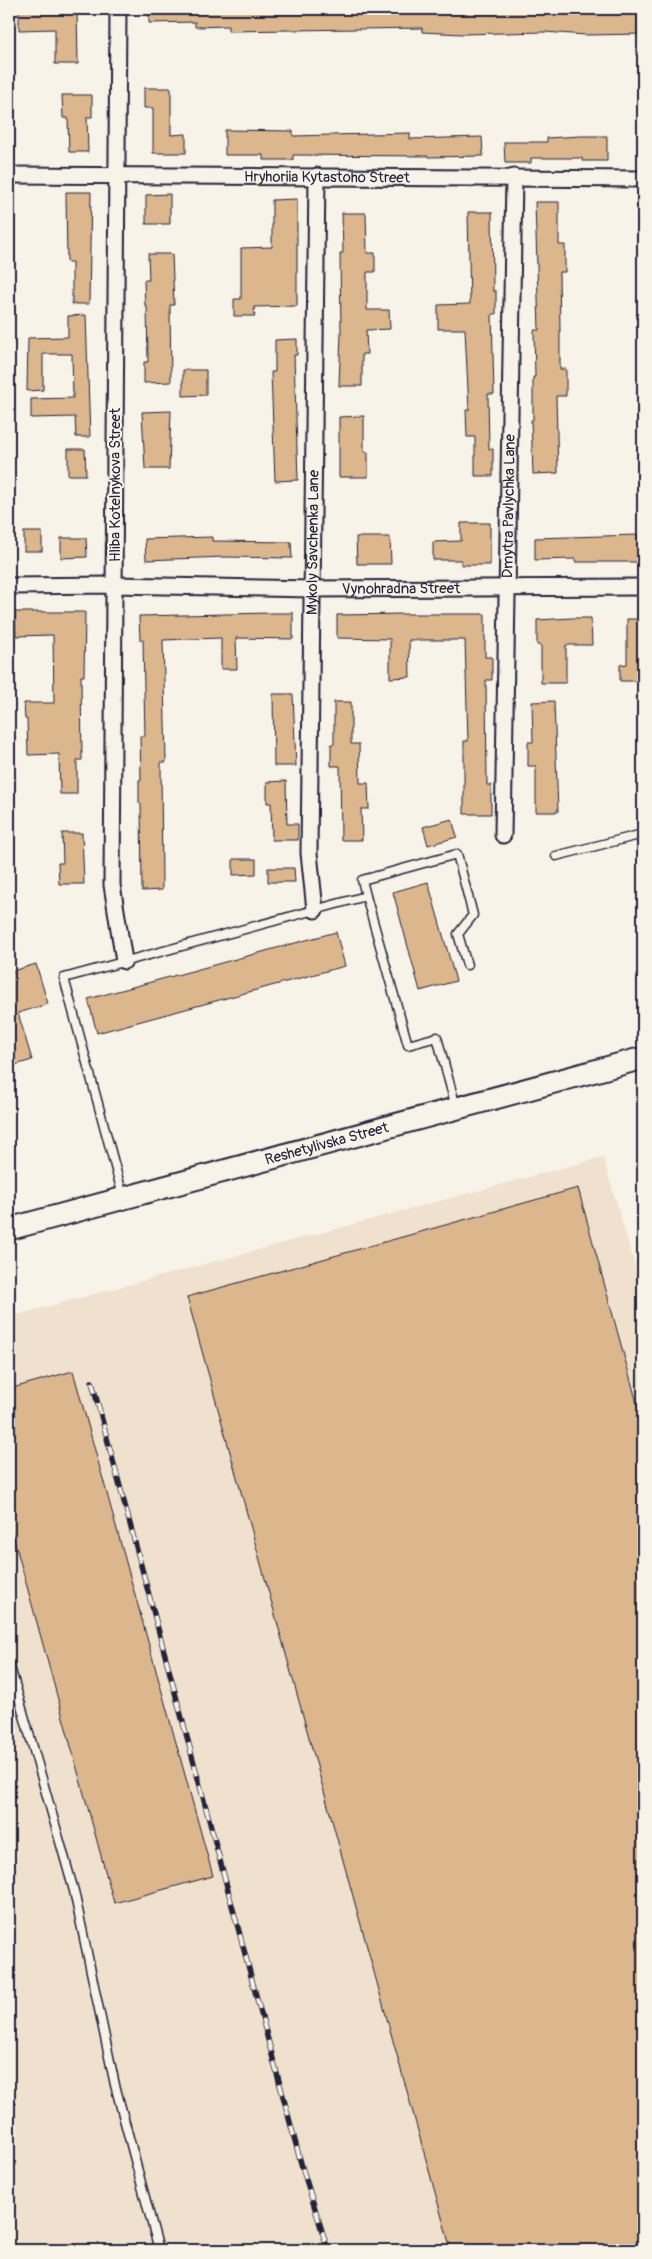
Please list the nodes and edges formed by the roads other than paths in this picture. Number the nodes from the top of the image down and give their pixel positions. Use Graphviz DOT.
graph roads {
  1 [pos="118,9"];
  2 [pos="118,174"];
  3 [pos="9,175"];
  4 [pos="317,176"];
  5 [pos="514,177"];
  6 [pos="643,179"];
  7 [pos="9,586"];
  8 [pos="114,586"];
  9 [pos="643,587"];
  10 [pos="507,588"];
  11 [pos="312,589"];
  12 [pos="642,834"];
  13 [pos="503,835"];
  14 [pos="643,846"];
  15 [pos="556,856"];
  16 [pos="366,896"];
  17 [pos="315,910"];
  18 [pos="124,961"];
  19 [pos="467,965"];
  20 [pos="643,1058"];
  21 [pos="456,1109"];
  22 [pos="124,1198"];
  23 [pos="9,1229"];
  24 [pos="9,1663"];
  25 [pos="159,2250"];
  1 -- 2 [label="street, Hliba Kotelnykova Street"];
  2 -- 3 [label="street, Hryhoriia Kytastoho Street"];
  2 -- 4 [label="street, Hryhoriia Kytastoho Street"];
  2 -- 8 [label="street, Hliba Kotelnykova Street"];
  4 -- 5 [label="street, Hryhoriia Kytastoho Street"];
  4 -- 11 [label="street, Mykoly Savchenka Lane"];
  5 -- 6 [label="street, Hryhoriia Kytastoho Street"];
  5 -- 10 [label="street, Dmytra Pavlychka Lane"];
  7 -- 8 [label="street, Vynohradna Street"];
  8 -- 11 [label="street, Vynohradna Street"];
  8 -- 18 [label="street, Hliba Kotelnykova Street"];
  9 -- 10 [label="street, Vynohradna Street"];
  10 -- 11 [label="street, Vynohradna Street"];
  10 -- 13 [label="street, Dmytra Pavlychka Lane"];
  11 -- 17 [label="street, Mykoly Savchenka Lane"];
  12 -- 14 [label="lane"];
  12 -- 15 [label="lane"];
  16 -- 17 [label="lane"];
  16 -- 19 [label="lane"];
  16 -- 21 [label="lane"];
  17 -- 18 [label="lane"];
  18 -- 22 [label="lane"];
  20 -- 21 [label="street, Reshetylivska Street"];
  21 -- 22 [label="street, Reshetylivska Street"];
  22 -- 23 [label="street, Reshetylivska Street"];
  24 -- 25 [label="lane"];
}
